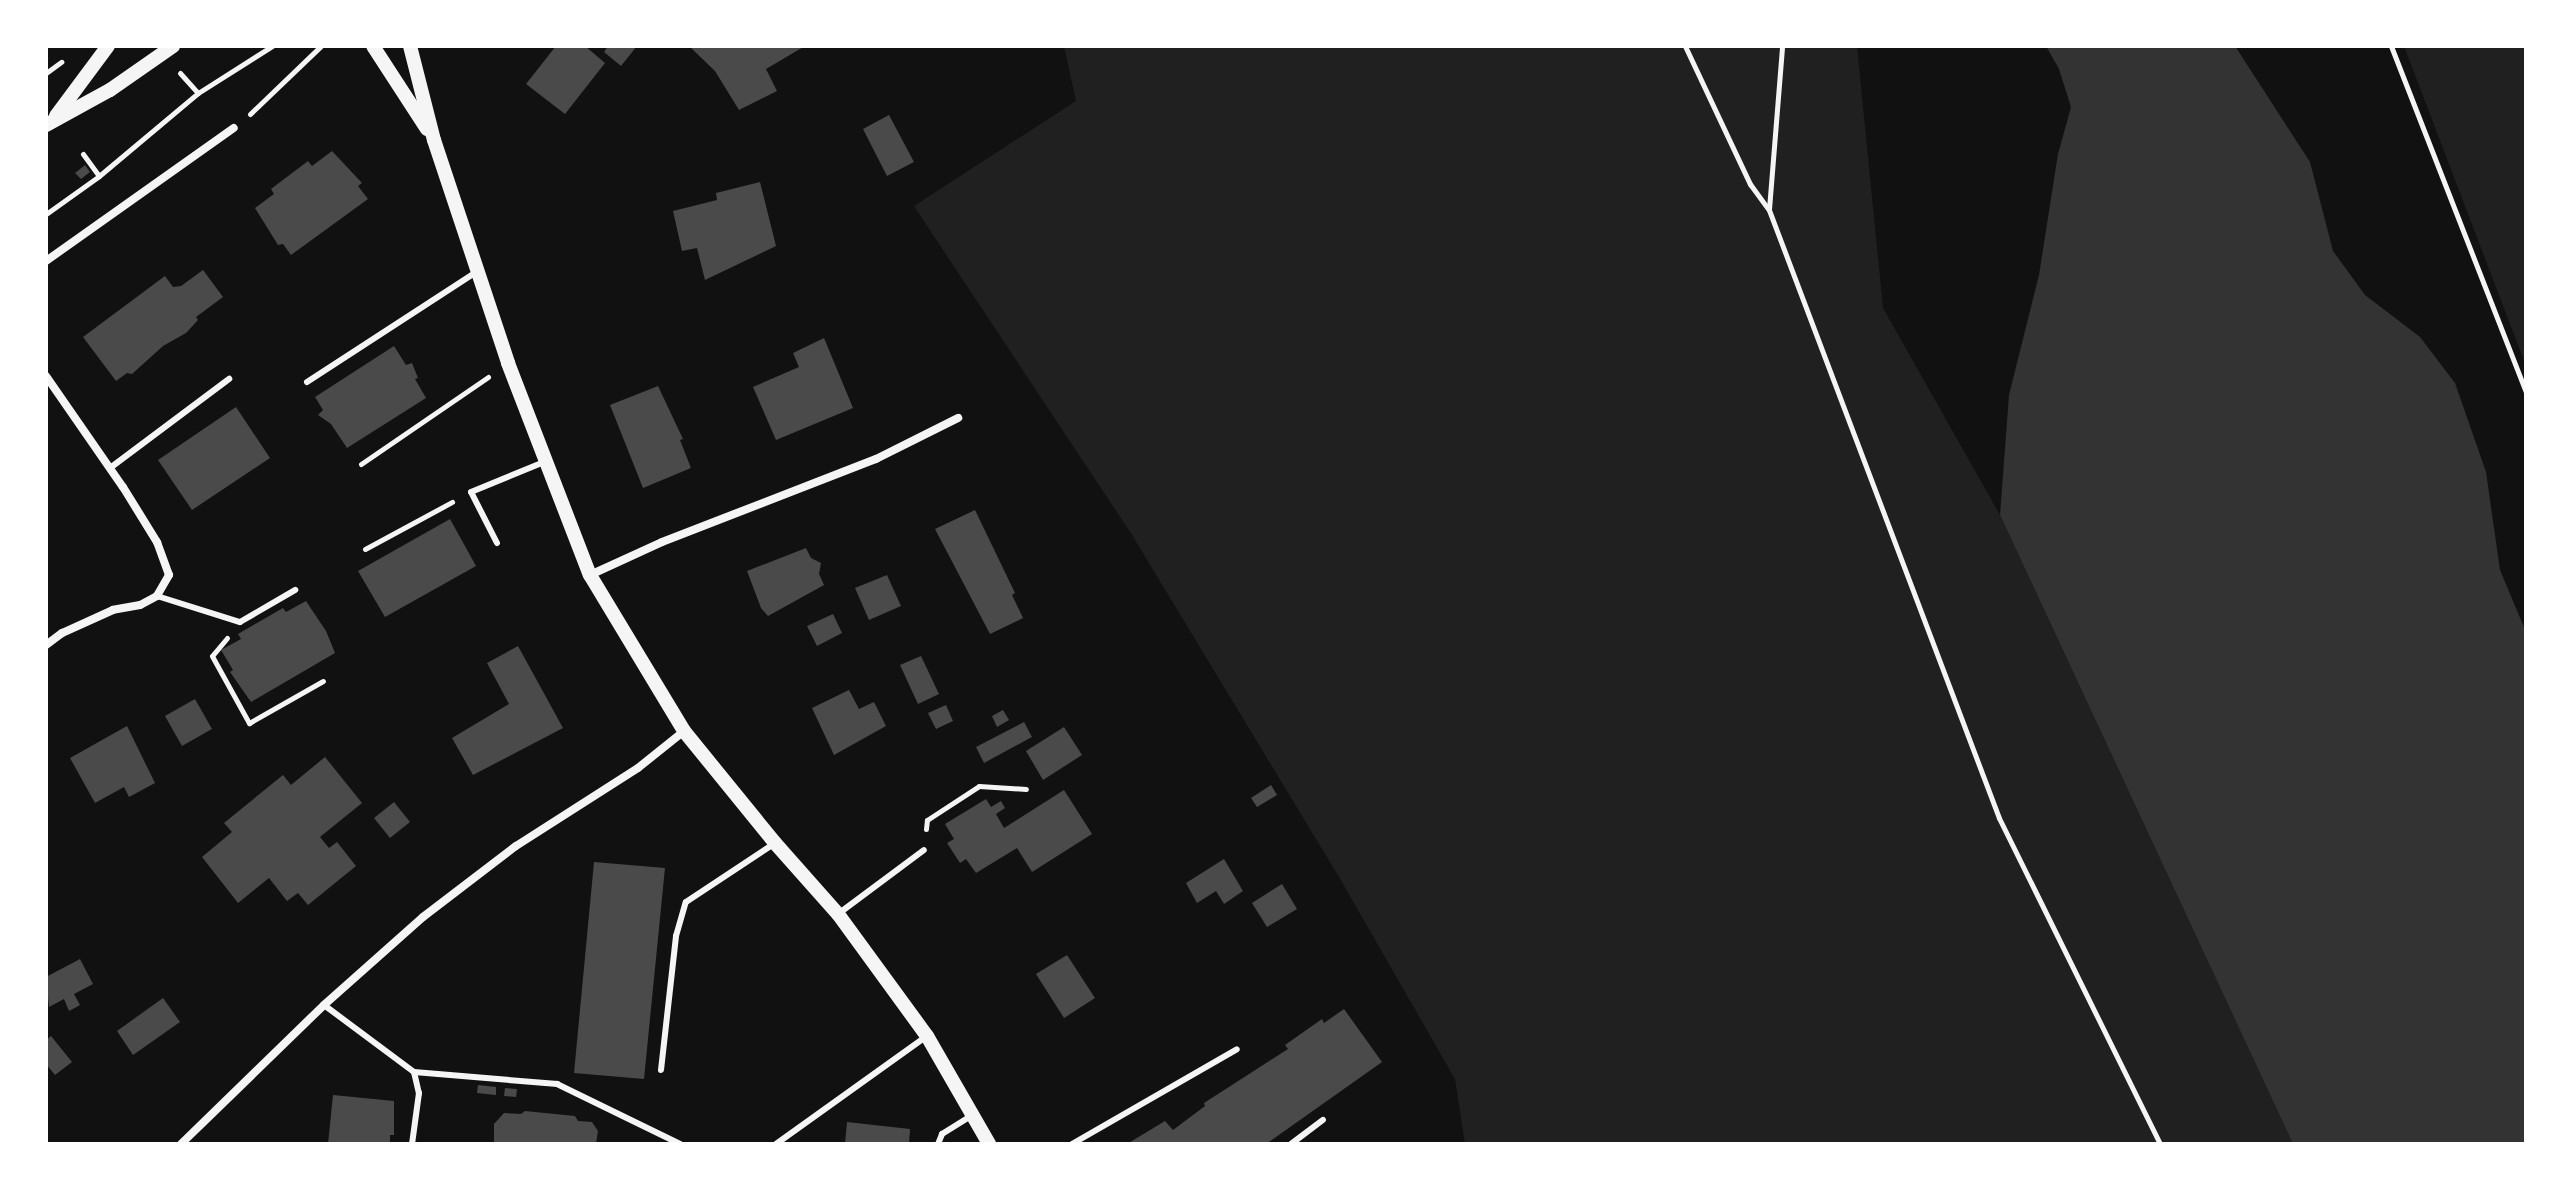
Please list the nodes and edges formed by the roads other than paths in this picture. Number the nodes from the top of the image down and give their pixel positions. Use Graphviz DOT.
graph roads {
  1 [pos="108,46"];
  2 [pos="173,46"];
  3 [pos="373,46"];
  4 [pos="410,46"];
  5 [pos="51,121"];
  6 [pos="234,128"];
  7 [pos="434,140"];
  8 [pos="46,261"];
  9 [pos="479,271"];
  10 [pos="46,376"];
  11 [pos="229,379"];
  12 [pos="307,382"];
  13 [pos="958,418"];
  14 [pos="547,461"];
  15 [pos="110,468"];
  16 [pos="497,543"];
  17 [pos="590,575"];
  18 [pos="295,590"];
  19 [pos="157,596"];
  20 [pos="46,645"];
  21 [pos="684,731"];
  22 [pos="775,843"];
  23 [pos="924,850"];
  24 [pos="838,914"];
  25 [pos="324,1005"];
  26 [pos="927,1036"];
  27 [pos="1237,1049"];
  28 [pos="661,1070"];
  29 [pos="414,1072"];
  30 [pos="972,1115"];
  31 [pos="1323,1120"];
  32 [pos="181,1144"];
  33 [pos="412,1144"];
  34 [pos="680,1144"];
  35 [pos="776,1144"];
  36 [pos="938,1144"];
  37 [pos="989,1144"];
  38 [pos="1072,1144"];
  39 [pos="1291,1144"];
  1 -- 5 [label="street"];
  2 -- 5 [label="street"];
  3 -- 7 [label="street"];
  4 -- 7 [label="street"];
  6 -- 8 [label="street"];
  7 -- 9 [label="street"];
  9 -- 12 [label="lane"];
  9 -- 14 [label="street"];
  10 -- 15 [label="street"];
  11 -- 15 [label="lane"];
  13 -- 17 [label="street"];
  14 -- 16 [label="lane"];
  14 -- 17 [label="street"];
  15 -- 19 [label="street"];
  17 -- 21 [label="street"];
  18 -- 19 [label="lane"];
  19 -- 20 [label="street"];
  21 -- 22 [label="street"];
  21 -- 25 [label="street"];
  22 -- 24 [label="street"];
  22 -- 28 [label="lane"];
  23 -- 24 [label="lane"];
  24 -- 26 [label="street"];
  25 -- 29 [label="lane"];
  25 -- 32 [label="street"];
  26 -- 30 [label="street"];
  26 -- 35 [label="lane"];
  27 -- 38 [label="lane"];
  29 -- 33 [label="lane"];
  29 -- 34 [label="lane"];
  30 -- 36 [label="lane"];
  30 -- 37 [label="street"];
  31 -- 39 [label="lane"];
}
